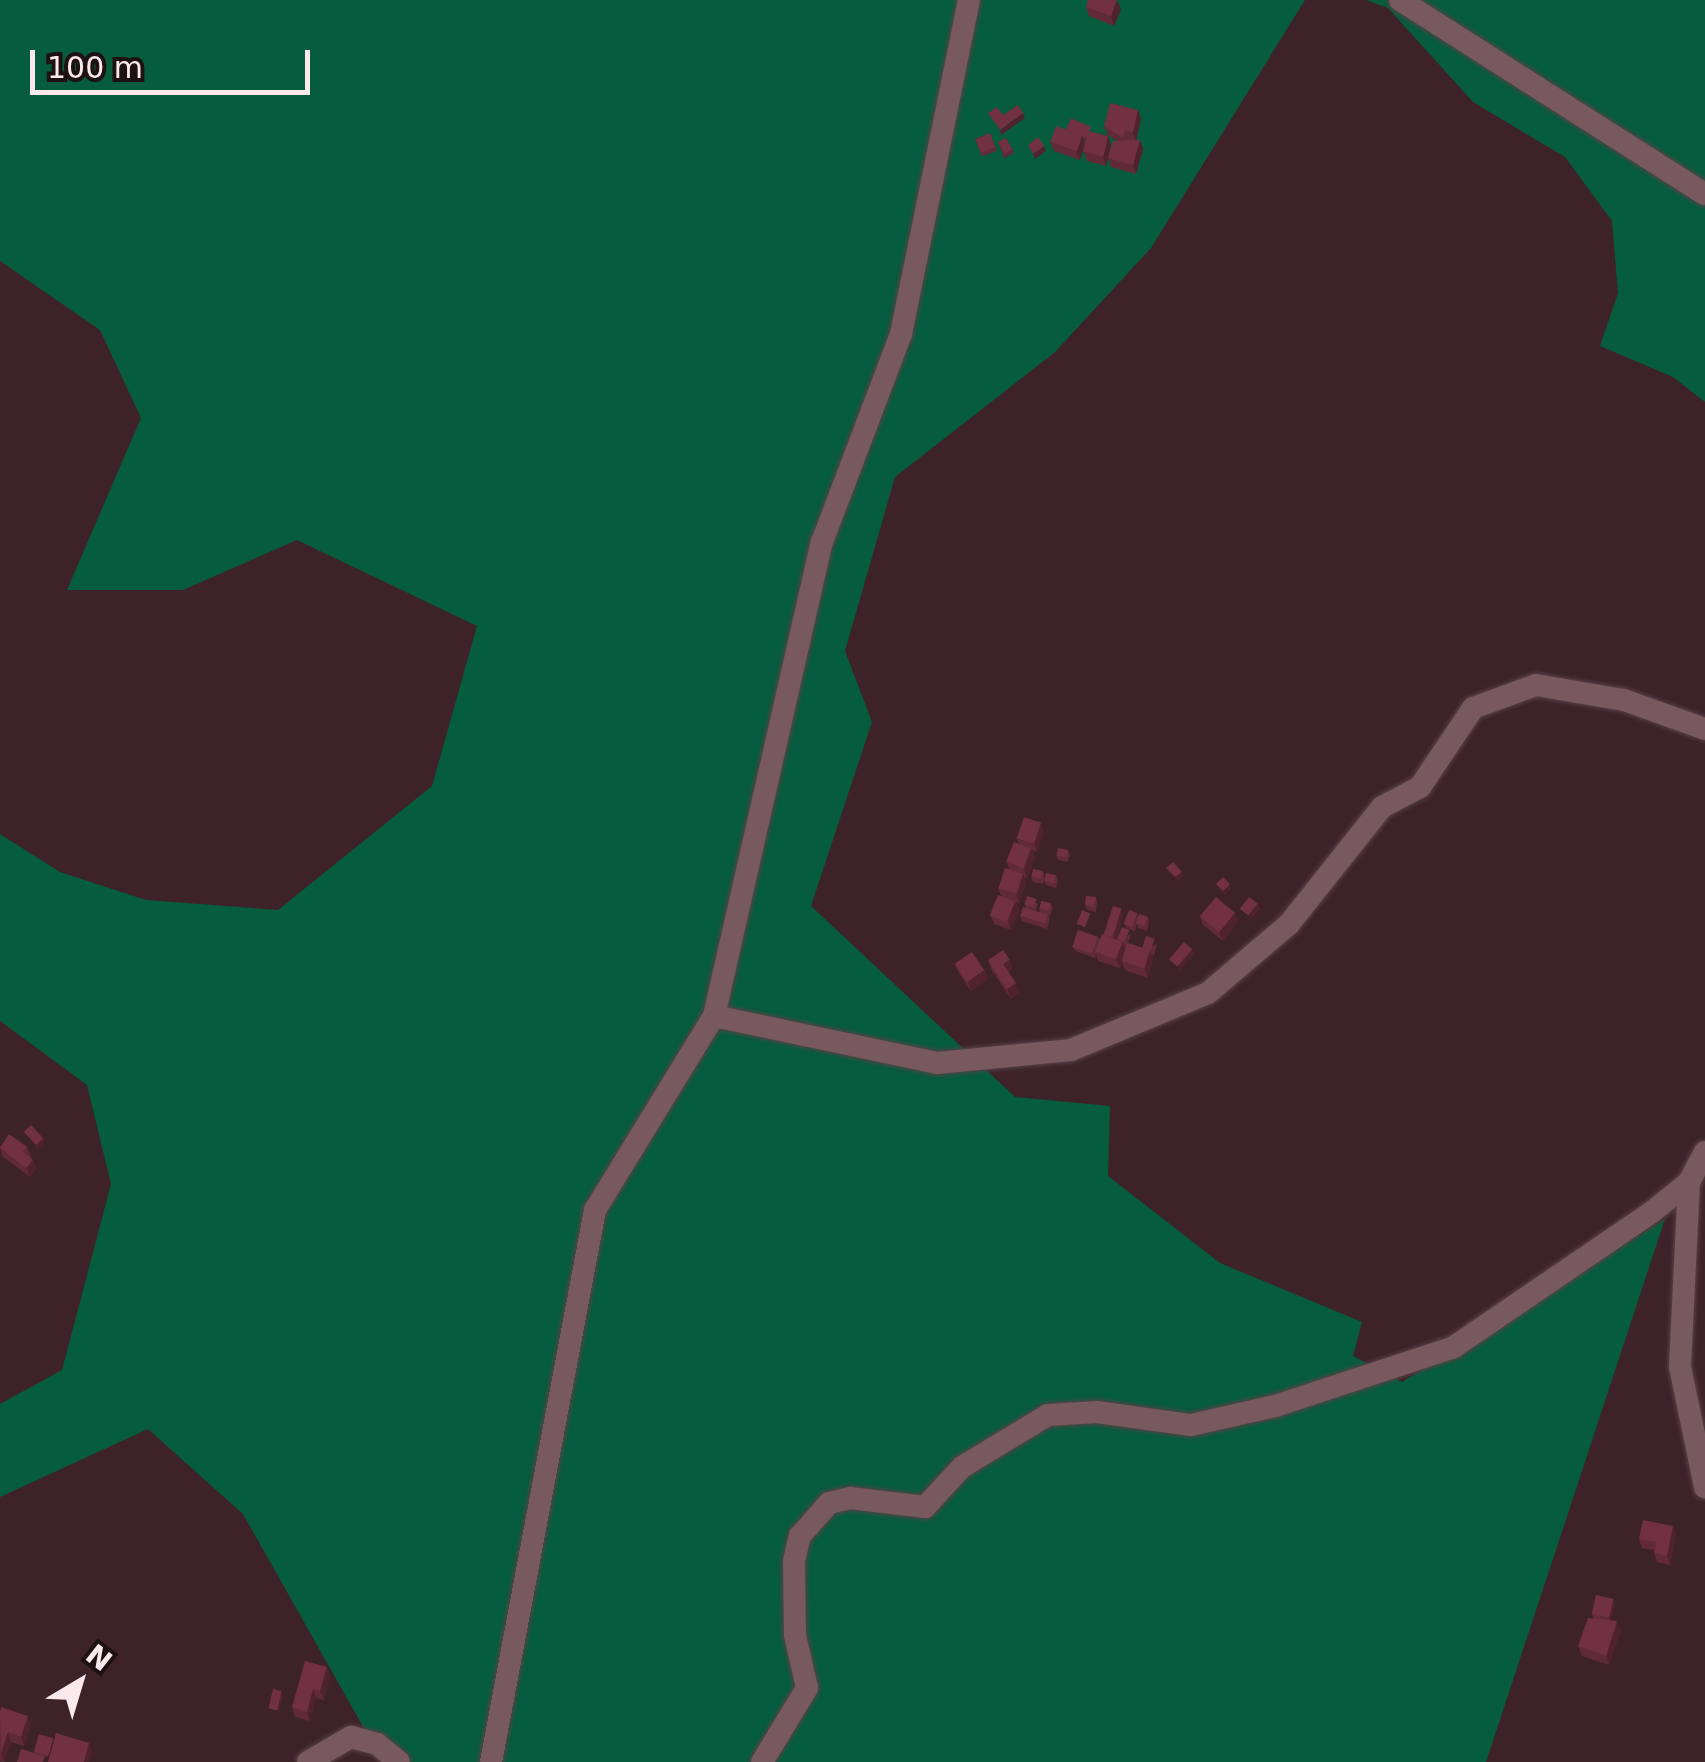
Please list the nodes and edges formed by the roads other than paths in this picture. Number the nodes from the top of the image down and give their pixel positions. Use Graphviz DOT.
graph roads {
  1 [pos="969,0"];
  2 [pos="1400,0"];
  3 [pos="1705,194"];
  4 [pos="1705,729"];
  5 [pos="714,1016"];
  6 [pos="1705,1152"];
  7 [pos="1689,1182"];
  8 [pos="1705,1486"];
  9 [pos="766,1760"];
  10 [pos="308,1762"];
  11 [pos="399,1762"];
  12 [pos="491,1762"];
  1 -- 5 [label="street"];
  2 -- 3 [label="street"];
  4 -- 5 [label="street"];
  5 -- 12 [label="street"];
  6 -- 7 [label="street"];
  7 -- 8 [label="street"];
  7 -- 9 [label="street"];
  10 -- 11 [label="street"];
}
